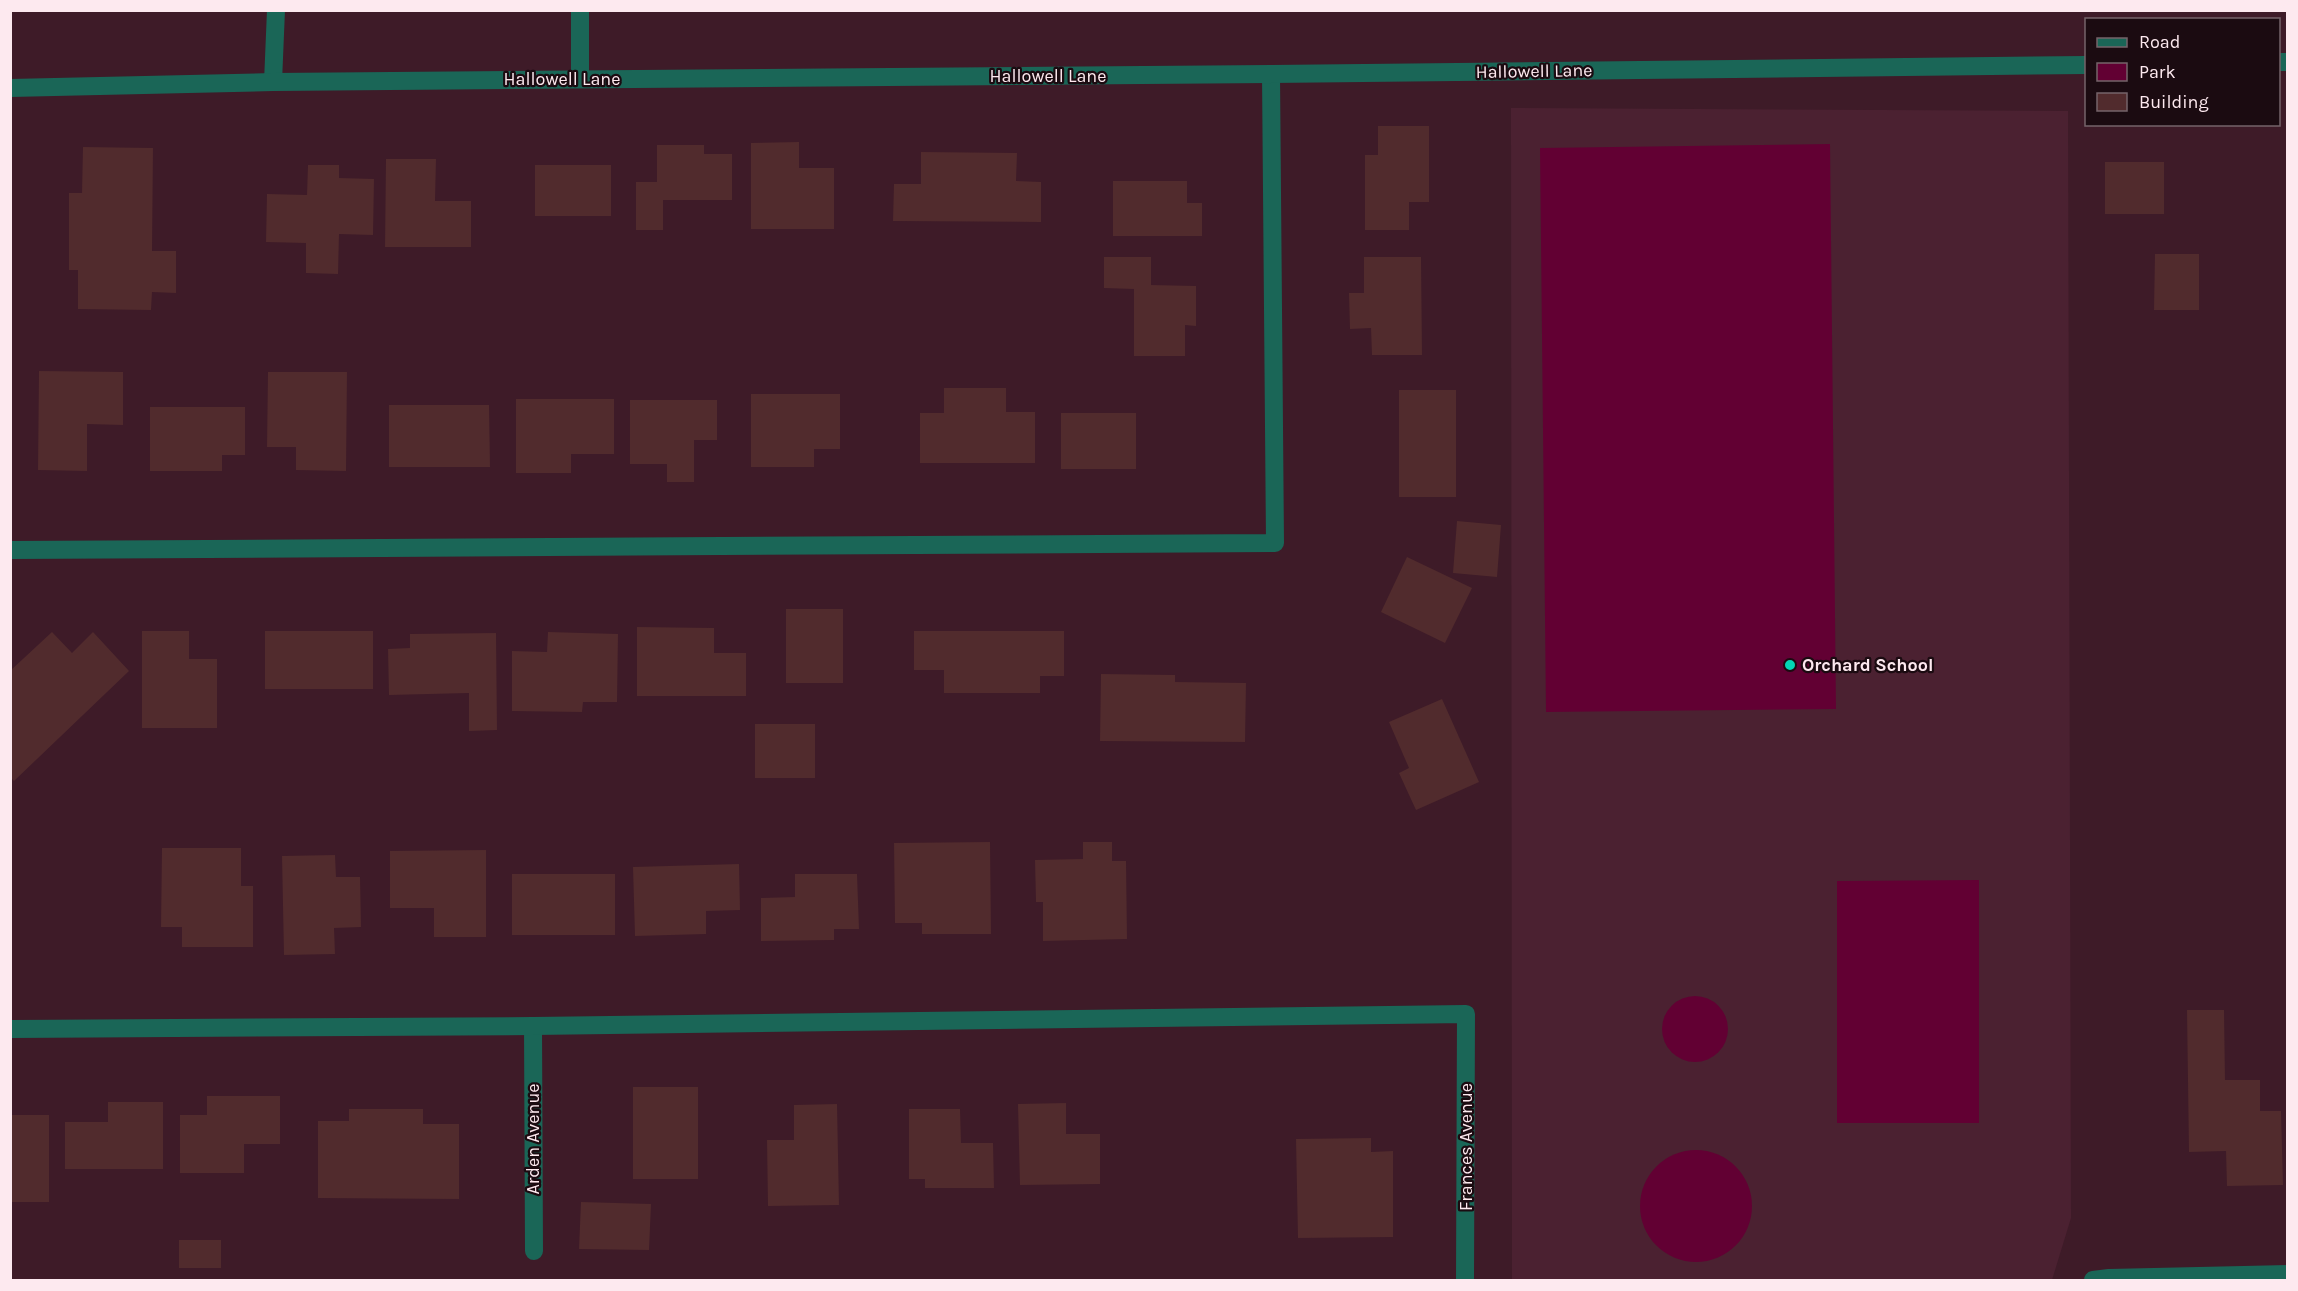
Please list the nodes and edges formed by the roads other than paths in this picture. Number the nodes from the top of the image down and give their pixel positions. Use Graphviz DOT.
graph roads {
  1 [pos="276,10"];
  2 [pos="580,10"];
  3 [pos="2085,65"];
  4 [pos="1271,74"];
  5 [pos="580,79"];
  6 [pos="273,82"];
  7 [pos="10,88"];
  8 [pos="10,550"];
  9 [pos="533,1026"];
  10 [pos="10,1029"];
  11 [pos="534,1251"];
  12 [pos="2288,1274"];
  13 [pos="1465,1281"];
  14 [pos="2093,1281"];
  1 -- 6 [label="street"];
  2 -- 5 [label="street"];
  3 -- 4 [label="street, Hallowell Lane"];
  4 -- 5 [label="street, Hallowell Lane"];
  4 -- 8 [label="street"];
  5 -- 6 [label="street, Hallowell Lane"];
  6 -- 7 [label="street, Hallowell Lane"];
  9 -- 10 [label="street"];
  9 -- 11 [label="street, Arden Avenue"];
  9 -- 13 [label="street, Frances Avenue"];
  12 -- 14 [label="street"];
}
